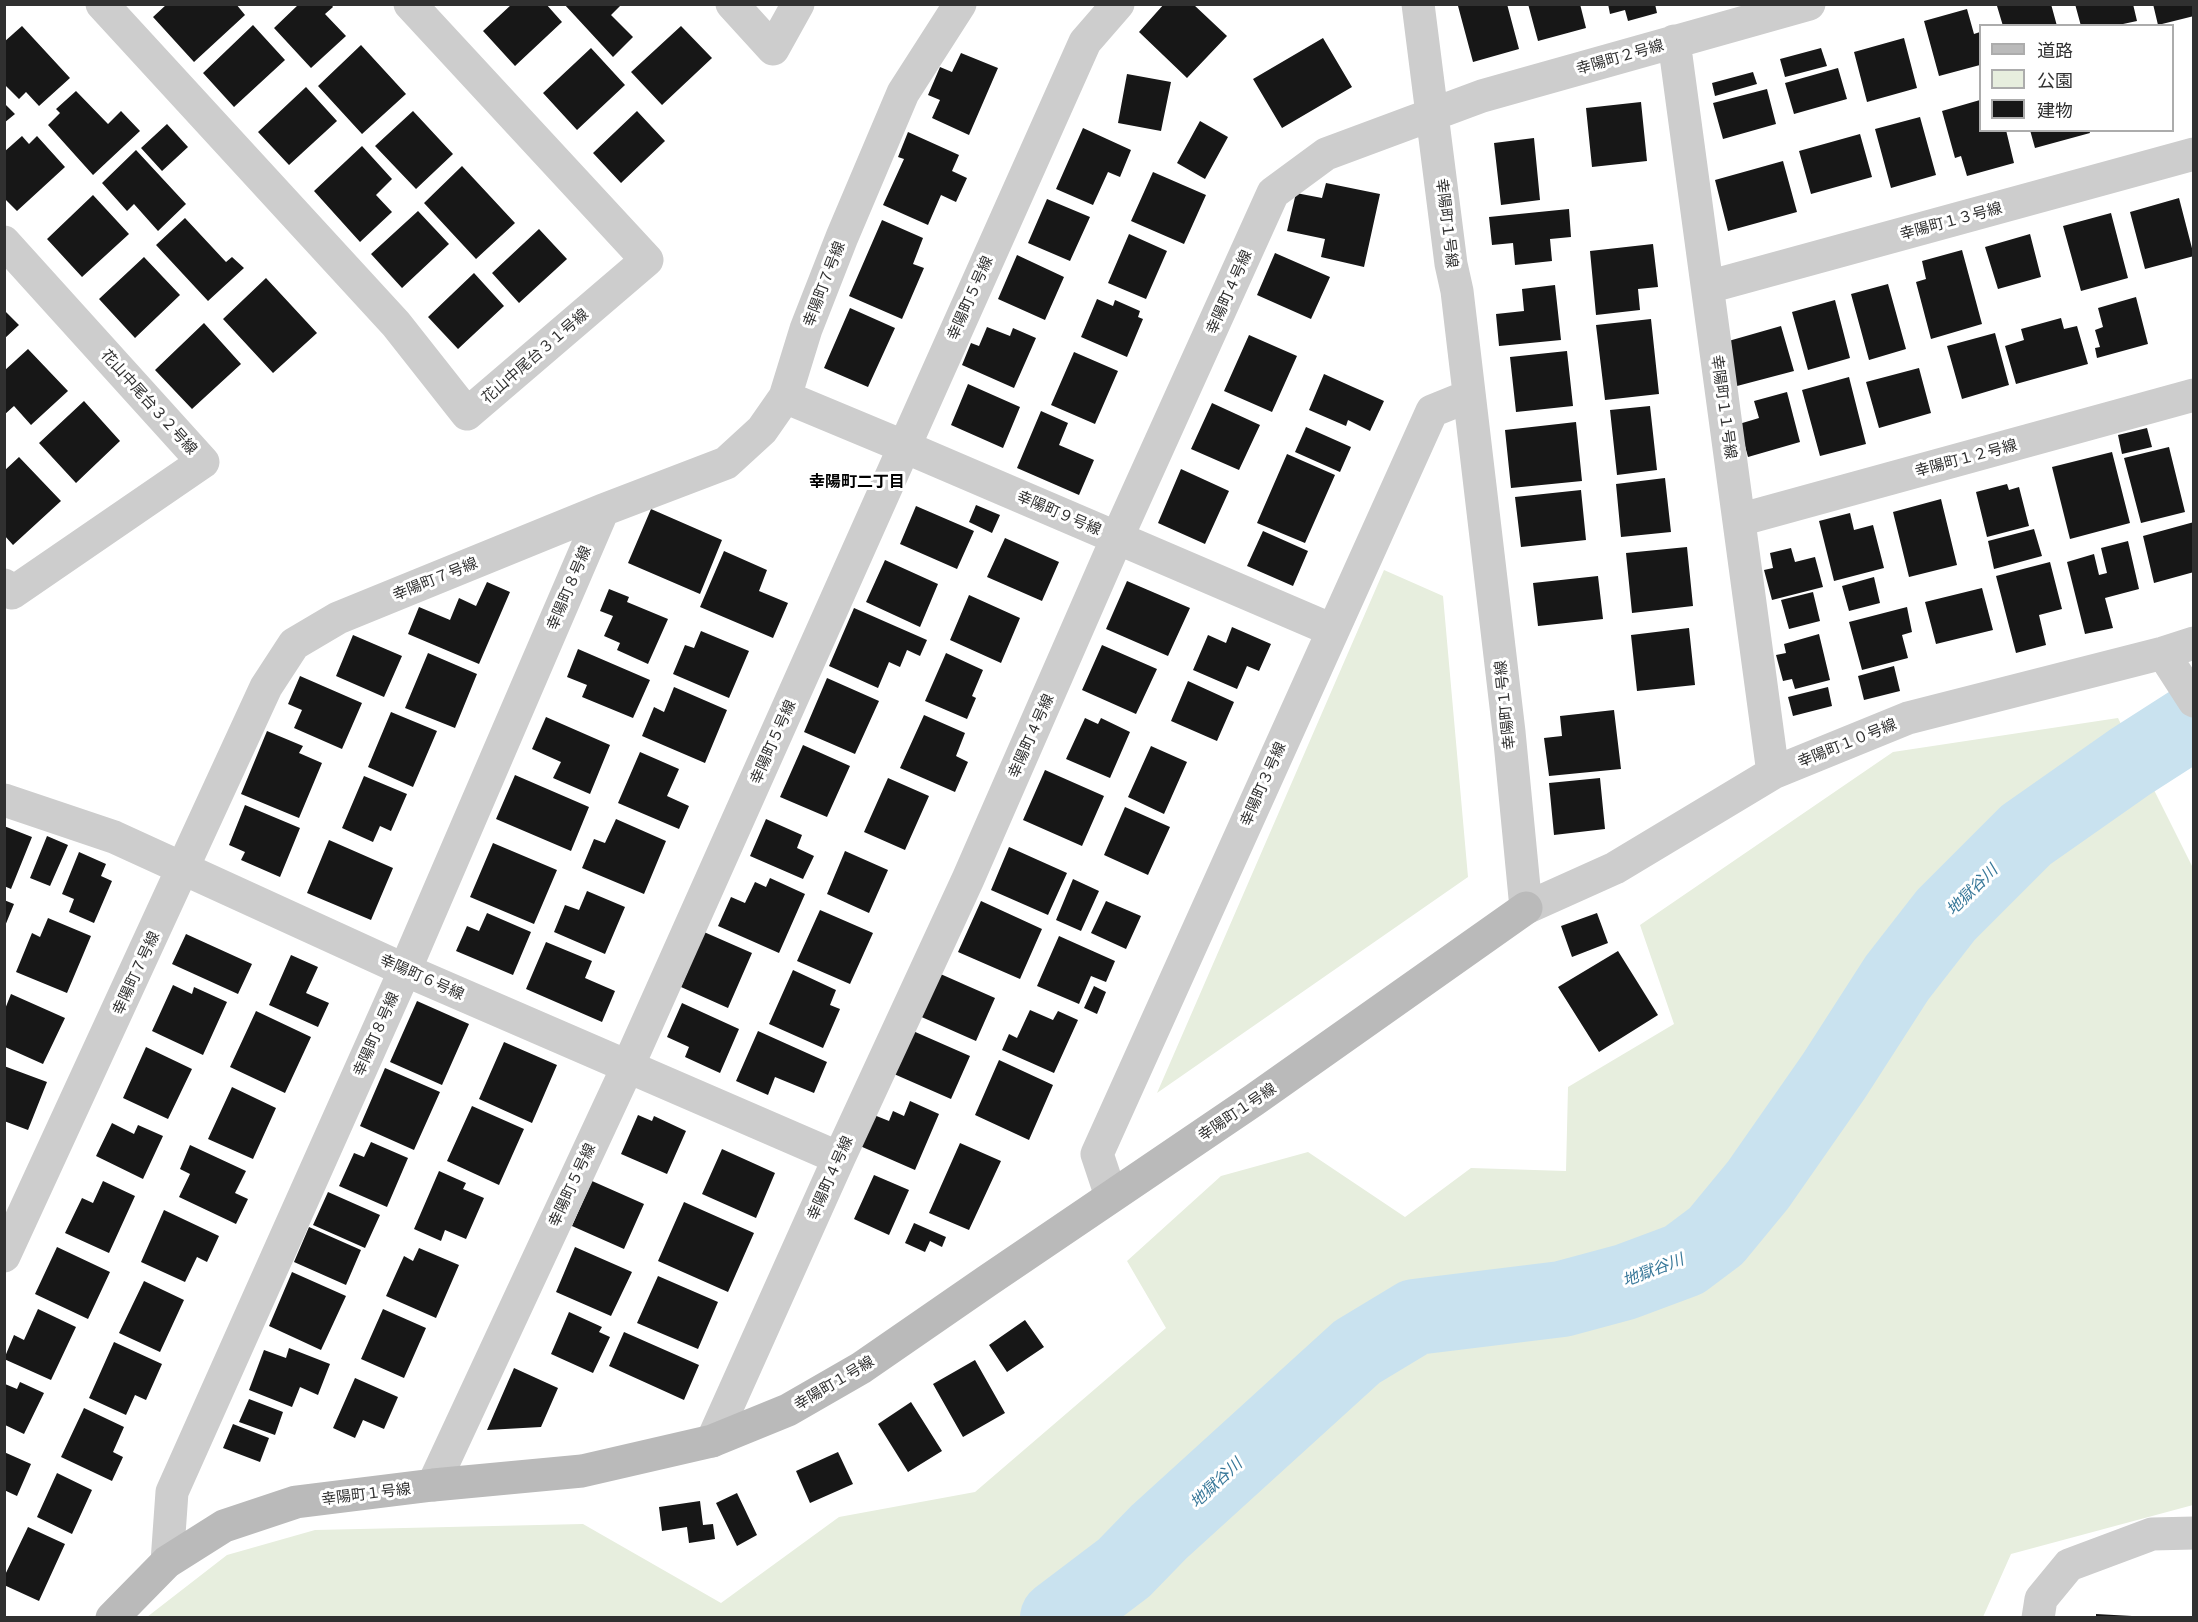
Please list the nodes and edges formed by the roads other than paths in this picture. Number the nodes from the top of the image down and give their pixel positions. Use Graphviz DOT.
graph roads {
  1 [pos="102,4"];
  2 [pos="410,4"];
  3 [pos="732,4"];
  4 [pos="798,4"];
  5 [pos="960,4"];
  6 [pos="1118,4"];
  7 [pos="1418,4"];
  8 [pos="1809,4"];
  9 [pos="1674,41"];
  10 [pos="1433,116"];
  11 [pos="2193,154"];
  12 [pos="4,242"];
  13 [pos="1707,287"];
  14 [pos="2193,395"];
  15 [pos="1469,396"];
  16 [pos="785,398"];
  17 [pos="905,447"];
  18 [pos="603,510"];
  19 [pos="1739,520"];
  20 [pos="1118,538"];
  21 [pos="4,585"];
  22 [pos="1332,630"];
  23 [pos="2178,648"];
  24 [pos="2193,701"];
  25 [pos="1773,773"];
  26 [pos="4,800"];
  27 [pos="184,868"];
  28 [pos="1526,908"];
  29 [pos="405,970"];
  30 [pos="628,1066"];
  31 [pos="839,1158"];
  32 [pos="1111,1196"];
  33 [pos="4,1256"];
  34 [pos="712,1441"];
  35 [pos="433,1485"];
  36 [pos="2193,1533"];
  37 [pos="167,1562"];
  38 [pos="111,1617"];
  39 [pos="2038,1617"];
  1 -- 2 [label="street, 花山中尾台３１号線"];
  3 -- 4 [label="street"];
  5 -- 16 [label="street, 幸陽町７号線"];
  6 -- 17 [label="street, 幸陽町５号線"];
  7 -- 10 [label="street, 幸陽町１号線"];
  8 -- 9 [label="street, 幸陽町２号線"];
  9 -- 10 [label="street, 幸陽町２号線"];
  9 -- 13 [label="street, 幸陽町１１号線"];
  10 -- 15 [label="street, 幸陽町１号線"];
  10 -- 20 [label="street, 幸陽町４号線"];
  11 -- 13 [label="street, 幸陽町１３号線"];
  12 -- 21 [label="street, 花山中尾台３２号線"];
  13 -- 19 [label="street, 幸陽町１１号線"];
  14 -- 19 [label="street, 幸陽町１２号線"];
  15 -- 22 [label="street, 幸陽町３号線"];
  15 -- 28 [label="street, 幸陽町１号線"];
  16 -- 17 [label="street, 幸陽町９号線"];
  16 -- 18 [label="street, 幸陽町７号線"];
  17 -- 20 [label="street, 幸陽町９号線"];
  17 -- 30 [label="street, 幸陽町５号線"];
  18 -- 27 [label="street, 幸陽町７号線"];
  18 -- 29 [label="street, 幸陽町８号線"];
  19 -- 25 [label="street, 幸陽町１１号線"];
  20 -- 22 [label="street, 幸陽町９号線"];
  20 -- 31 [label="street, 幸陽町４号線"];
  22 -- 32 [label="street, 幸陽町３号線"];
  23 -- 24 [label="street"];
  23 -- 25 [label="street, 幸陽町１０号線"];
  25 -- 28 [label="street, 幸陽町１０号線"];
  26 -- 27 [label="street, 幸陽町６号線"];
  27 -- 29 [label="street, 幸陽町６号線"];
  27 -- 33 [label="street, 幸陽町７号線"];
  28 -- 32 [label="street, 幸陽町１号線"];
  29 -- 30 [label="street, 幸陽町６号線"];
  29 -- 37 [label="street, 幸陽町８号線"];
  30 -- 31 [label="street, 幸陽町６号線"];
  30 -- 35 [label="street, 幸陽町５号線"];
  31 -- 34 [label="street, 幸陽町４号線"];
  32 -- 34 [label="street, 幸陽町１号線"];
  34 -- 35 [label="street, 幸陽町１号線"];
  35 -- 37 [label="street, 幸陽町１号線"];
  36 -- 39 [label="street"];
  37 -- 38 [label="street, 幸陽町１号線"];
}
